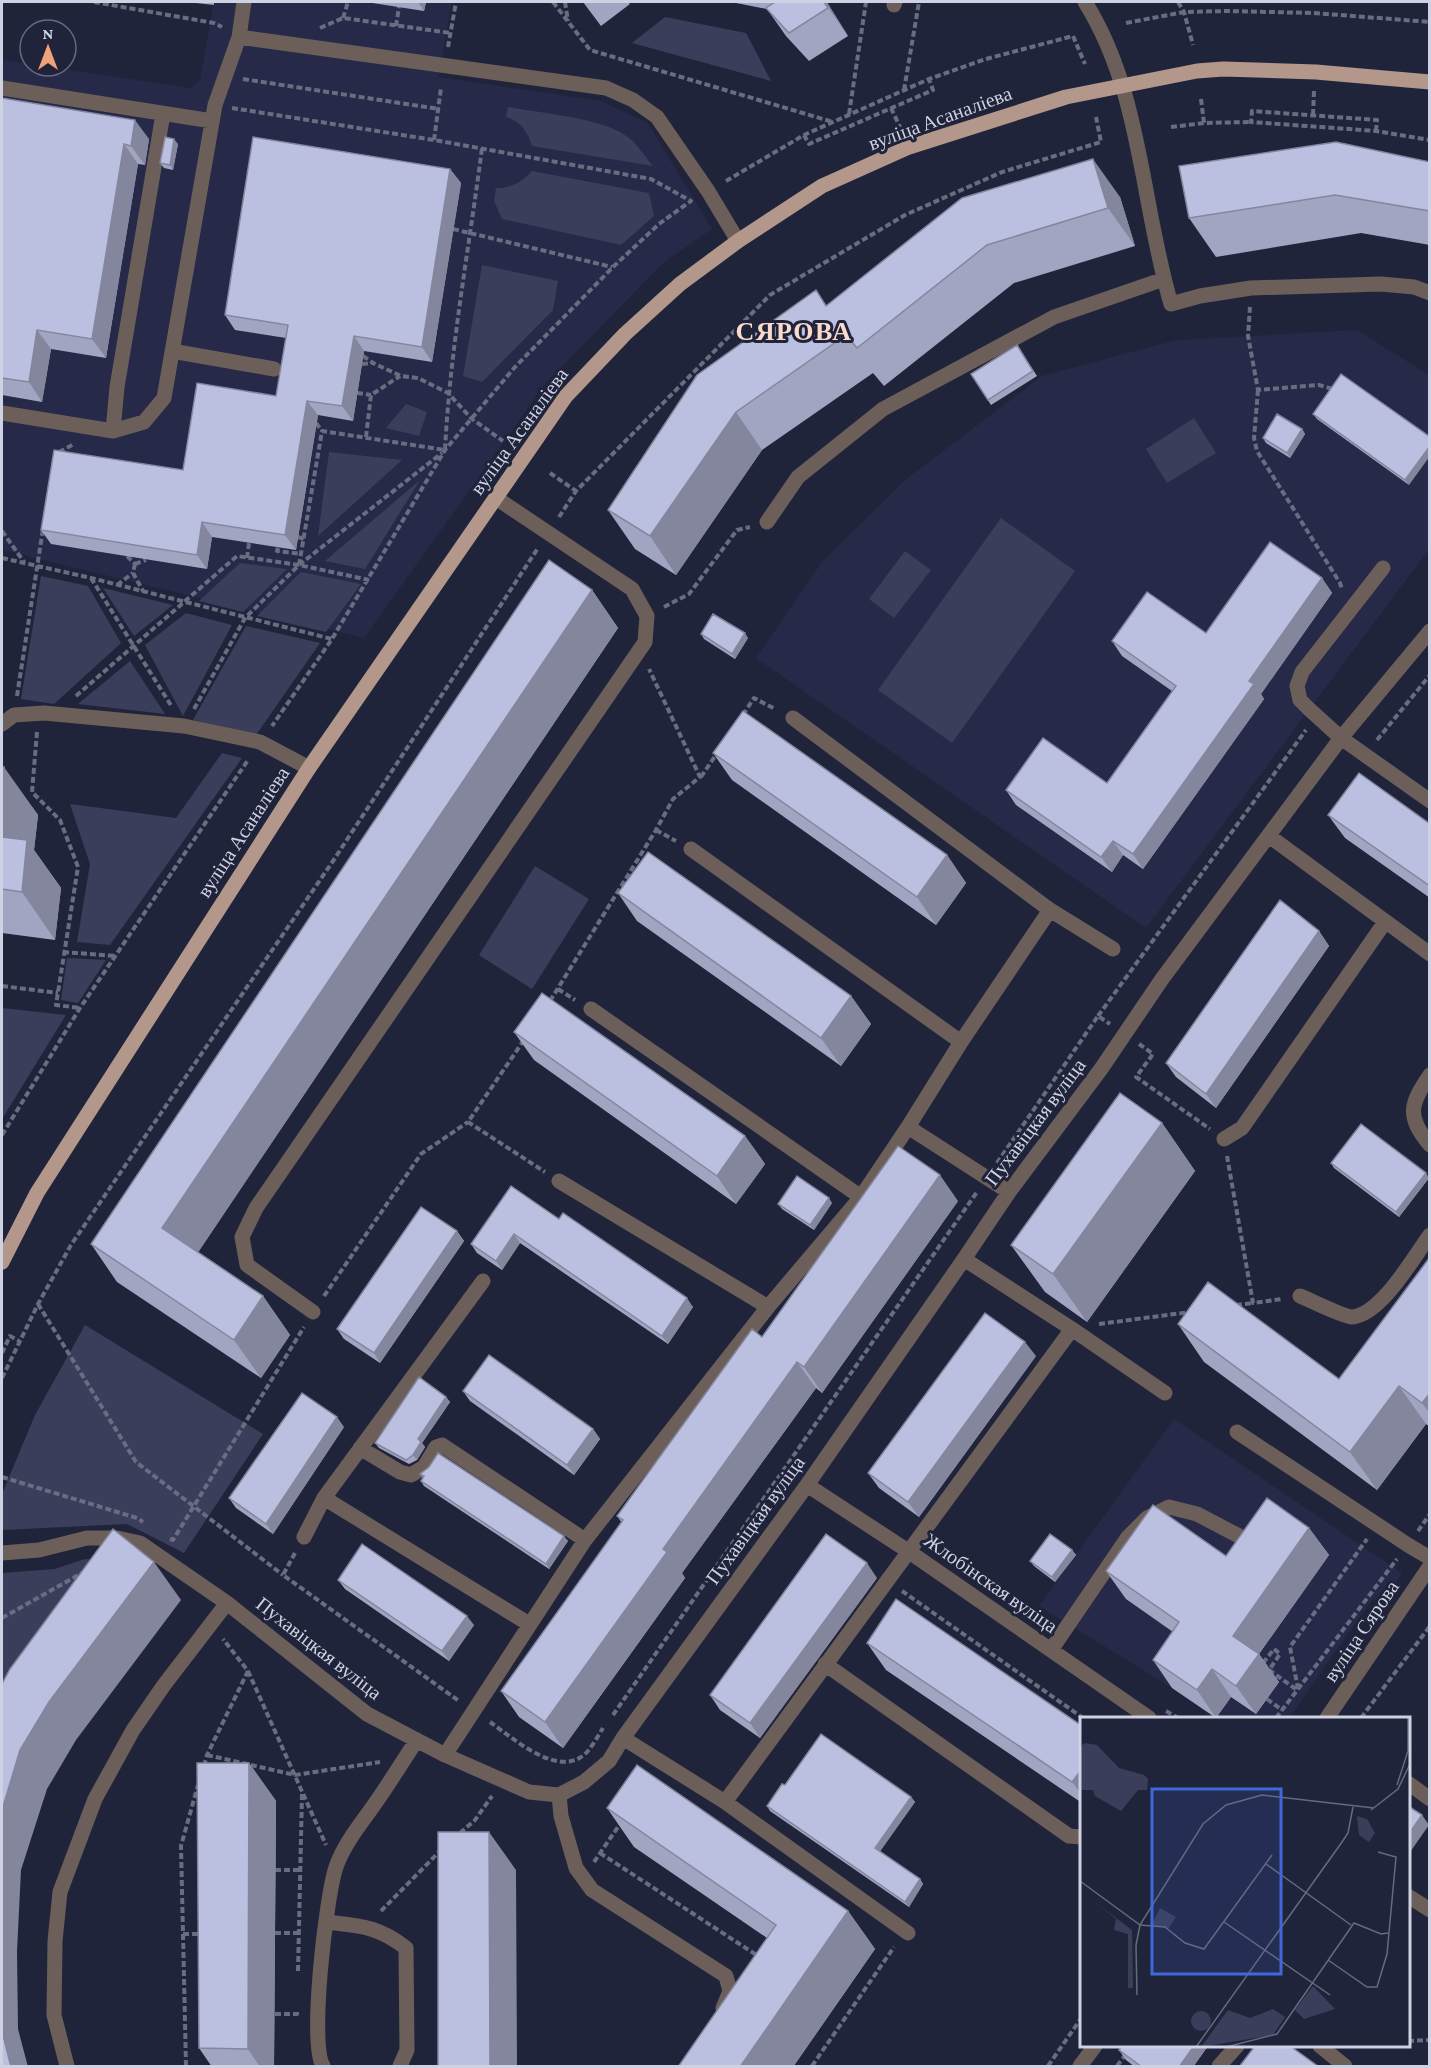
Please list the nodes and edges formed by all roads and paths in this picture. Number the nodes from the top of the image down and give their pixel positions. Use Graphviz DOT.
graph roads {
  1 [pos="94,2"];
  2 [pos="244,2"];
  3 [pos="348,2"];
  4 [pos="456,2"];
  5 [pos="553,2"];
  6 [pos="565,2"];
  7 [pos="866,2"];
  8 [pos="919,2"];
  9 [pos="1085,2"];
  10 [pos="1178,2"];
  11 [pos="399,7"];
  12 [pos="1184,12"];
  13 [pos="344,18"];
  14 [pos="568,21"];
  15 [pos="1430,22"];
  16 [pos="1126,23"];
  17 [pos="396,26"];
  18 [pos="451,33"];
  19 [pos="238,37"];
  20 [pos="1193,45"];
  21 [pos="304,46"];
  22 [pos="448,51"];
  23 [pos="1085,64"];
  24 [pos="224,76"];
  25 [pos="929,80"];
  26 [pos="1430,82"];
  27 [pos="1123,85"];
  28 [pos="2,88"];
  29 [pos="441,88"];
  30 [pos="904,90"];
  31 [pos="1201,99"];
  32 [pos="215,105"];
  33 [pos="439,109"];
  34 [pos="163,114"];
  35 [pos="849,115"];
  36 [pos="1096,117"];
  37 [pos="212,121"];
  38 [pos="833,122"];
  39 [pos="1251,122"];
  40 [pos="1204,123"];
  41 [pos="1171,127"];
  42 [pos="1376,131"];
  43 [pos="804,135"];
  44 [pos="434,140"];
  45 [pos="1430,140"];
  46 [pos="482,148"];
  47 [pos="726,181"];
  48 [pos="453,229"];
  49 [pos="471,232"];
  50 [pos="738,241"];
  51 [pos="613,267"];
  52 [pos="1164,279"];
  53 [pos="1251,288"];
  54 [pos="1430,293"];
  55 [pos="172,351"];
  56 [pos="363,356"];
  57 [pos="373,363"];
  58 [pos="362,364"];
  59 [pos="274,369"];
  60 [pos="400,376"];
  61 [pos="1258,390"];
  62 [pos="1337,390"];
  63 [pos="357,393"];
  64 [pos="448,393"];
  65 [pos="371,395"];
  66 [pos="2,413"];
  67 [pos="471,418"];
  68 [pos="316,423"];
  69 [pos="107,430"];
  70 [pos="315,430"];
  71 [pos="322,431"];
  72 [pos="366,437"];
  73 [pos="503,441"];
  74 [pos="445,450"];
  75 [pos="56,454"];
  76 [pos="549,473"];
  77 [pos="576,491"];
  78 [pos="496,498"];
  79 [pos="44,521"];
  80 [pos="767,522"];
  81 [pos="2,531"];
  82 [pos="549,532"];
  83 [pos="298,537"];
  84 [pos="304,539"];
  85 [pos="249,543"];
  86 [pos="280,549"];
  87 [pos="301,554"];
  88 [pos="127,556"];
  89 [pos="246,558"];
  90 [pos="2,560"];
  91 [pos="146,560"];
  92 [pos="24,562"];
  93 [pos="135,564"];
  94 [pos="36,565"];
  95 [pos="299,565"];
  96 [pos="1383,568"];
  97 [pos="133,573"];
  98 [pos="91,578"];
  99 [pos="369,580"];
  100 [pos="117,585"];
  101 [pos="143,591"];
  102 [pos="1340,598"];
  103 [pos="185,602"];
  104 [pos="647,616"];
  105 [pos="245,618"];
  106 [pos="1430,631"];
  107 [pos="332,639"];
  108 [pos="135,645"];
  109 [pos="640,650"];
  110 [pos="1430,675"];
  111 [pos="47,714"];
  112 [pos="741,718"];
  113 [pos="793,718"];
  114 [pos="8,719"];
  115 [pos="1312,722"];
  116 [pos="184,726"];
  117 [pos="268,731"];
  118 [pos="1341,738"];
  119 [pos="721,748"];
  120 [pos="253,753"];
  121 [pos="1365,755"];
  122 [pos="309,768"];
  123 [pos="700,777"];
  124 [pos="1430,801"];
  125 [pos="1269,836"];
  126 [pos="691,849"];
  127 [pos="1050,910"];
  128 [pos="1385,922"];
  129 [pos="1113,949"];
  130 [pos="63,952"];
  131 [pos="1430,954"];
  132 [pos="116,956"];
  133 [pos="2,986"];
  134 [pos="58,993"];
  135 [pos="80,1008"];
  136 [pos="545,1008"];
  137 [pos="591,1010"];
  138 [pos="1098,1016"];
  139 [pos="1125,1034"];
  140 [pos="526,1037"];
  141 [pos="961,1042"];
  142 [pos="1430,1075"];
  143 [pos="908,1127"];
  144 [pos="3,1130"];
  145 [pos="2,1136"];
  146 [pos="1224,1139"];
  147 [pos="1430,1145"];
  148 [pos="987,1178"];
  149 [pos="560,1181"];
  150 [pos="1009,1192"];
  151 [pos="861,1197"];
  152 [pos="1430,1235"];
  153 [pos="964,1259"];
  154 [pos="2,1262"];
  155 [pos="483,1281"];
  156 [pos="1300,1296"];
  157 [pos="1253,1303"];
  158 [pos="38,1304"];
  159 [pos="1229,1306"];
  160 [pos="768,1307"];
  161 [pos="1194,1311"];
  162 [pos="313,1312"];
  163 [pos="1072,1329"];
  164 [pos="19,1341"];
  165 [pos="2,1353"];
  166 [pos="2,1378"];
  167 [pos="1166,1393"];
  168 [pos="1237,1432"];
  169 [pos="360,1448"];
  170 [pos="2,1477"];
  171 [pos="807,1485"];
  172 [pos="324,1498"];
  173 [pos="146,1524"];
  174 [pos="1377,1525"];
  175 [pos="164,1535"];
  176 [pos="1239,1536"];
  177 [pos="304,1538"];
  178 [pos="173,1540"];
  179 [pos="585,1540"];
  180 [pos="1408,1545"];
  181 [pos="908,1551"];
  182 [pos="2,1553"];
  183 [pos="1430,1557"];
  184 [pos="1430,1566"];
  185 [pos="84,1572"];
  186 [pos="283,1575"];
  187 [pos="886,1580"];
  188 [pos="227,1603"];
  189 [pos="2,1618"];
  190 [pos="211,1623"];
  191 [pos="529,1624"];
  192 [pos="1430,1626"];
  193 [pos="1051,1650"];
  194 [pos="825,1664"];
  195 [pos="1260,1668"];
  196 [pos="248,1671"];
  197 [pos="1030,1682"];
  198 [pos="1025,1690"];
  199 [pos="1298,1690"];
  200 [pos="1267,1699"];
  201 [pos="1282,1710"];
  202 [pos="474,1711"];
  203 [pos="613,1715"];
  204 [pos="1080,1717"];
  205 [pos="1146,1717"];
  206 [pos="1277,1717"];
  207 [pos="1328,1717"];
  208 [pos="1362,1717"];
  209 [pos="606,1725"];
  210 [pos="622,1738"];
  211 [pos="417,1740"];
  212 [pos="207,1755"];
  213 [pos="445,1755"];
  214 [pos="404,1759"];
  215 [pos="203,1766"];
  216 [pos="295,1775"];
  217 [pos="200,1778"];
  218 [pos="503,1781"];
  219 [pos="1410,1785"];
  220 [pos="302,1794"];
  221 [pos="559,1795"];
  222 [pos="1430,1799"];
  223 [pos="725,1802"];
  224 [pos="626,1815"];
  225 [pos="459,1835"];
  226 [pos="1080,1837"];
  227 [pos="443,1849"];
  228 [pos="336,1868"];
  229 [pos="275,1870"];
  230 [pos="301,1870"];
  231 [pos="583,1878"];
  232 [pos="1410,1897"];
  233 [pos="1430,1910"];
  234 [pos="326,1922"];
  235 [pos="367,1926"];
  236 [pos="275,1933"];
  237 [pos="299,1933"];
  238 [pos="908,1933"];
  239 [pos="183,1934"];
  240 [pos="204,1934"];
  241 [pos="884,1941"];
  242 [pos="298,1979"];
  243 [pos="298,2002"];
  244 [pos="275,2014"];
  245 [pos="717,2018"];
  246 [pos="1080,2021"];
  247 [pos="1430,2040"];
  248 [pos="1410,2041"];
  249 [pos="1094,2047"];
  250 [pos="1131,2047"];
  251 [pos="1236,2047"];
  252 [pos="1321,2047"];
  253 [pos="67,2067"];
  254 [pos="186,2067"];
  255 [pos="323,2067"];
  256 [pos="400,2067"];
  257 [pos="812,2067"];
  258 [pos="1048,2067"];
  259 [pos="1080,2067"];
  260 [pos="1117,2067"];
  261 [pos="1219,2067"];
  262 [pos="1345,2067"];
  1 -- 19 [label="path"];
  2 -- 19 [label="street"];
  3 -- 13 [label="path"];
  4 -- 18 [label="path"];
  5 -- 14 [label="path"];
  6 -- 14 [label="path"];
  7 -- 35 [label="path"];
  8 -- 30 [label="path"];
  9 -- 27 [label="street"];
  10 -- 12 [label="path"];
  11 -- 17 [label="path"];
  12 -- 15 [label="path"];
  12 -- 16 [label="path"];
  12 -- 20 [label="path"];
  13 -- 17 [label="path"];
  13 -- 21 [label="path"];
  14 -- 38 [label="path"];
  17 -- 18 [label="path"];
  18 -- 22 [label="path"];
  19 -- 21 [label="street"];
  19 -- 24 [label="street"];
  21 -- 50 [label="street"];
  23 -- 25 [label="path"];
  24 -- 32 [label="street"];
  24 -- 33 [label="path"];
  25 -- 30 [label="path"];
  25 -- 43 [label="path"];
  26 -- 27 [label="main road, вуліца Асаналіева"];
  27 -- 50 [label="main road, вуліца Асаналіева"];
  27 -- 52 [label="street"];
  28 -- 34 [label="street"];
  29 -- 33 [label="path"];
  30 -- 35 [label="path"];
  31 -- 40 [label="path"];
  32 -- 37 [label="street"];
  32 -- 44 [label="path"];
  33 -- 44 [label="path"];
  34 -- 37 [label="street"];
  34 -- 69 [label="street"];
  35 -- 38 [label="path"];
  36 -- 77 [label="path"];
  37 -- 55 [label="street"];
  38 -- 43 [label="path"];
  39 -- 40 [label="path"];
  39 -- 42 [label="path"];
  39 -- 42 [label="path"];
  40 -- 41 [label="path"];
  42 -- 45 [label="path"];
  43 -- 47 [label="path"];
  44 -- 46 [label="path"];
  46 -- 49 [label="path"];
  46 -- 51 [label="path"];
  48 -- 49 [label="path"];
  49 -- 51 [label="path"];
  49 -- 64 [label="path"];
  50 -- 78 [label="main road, вуліца Асаналіева"];
  51 -- 67 [label="path"];
  52 -- 53 [label="street"];
  52 -- 80 [label="street"];
  53 -- 54 [label="street"];
  53 -- 61 [label="path"];
  55 -- 59 [label="street"];
  55 -- 69 [label="street"];
  56 -- 57 [label="path"];
  57 -- 58 [label="path"];
  57 -- 60 [label="path"];
  60 -- 64 [label="path"];
  60 -- 65 [label="path"];
  61 -- 62 [label="path"];
  61 -- 102 [label="path"];
  63 -- 65 [label="path"];
  64 -- 67 [label="path"];
  64 -- 74 [label="path"];
  65 -- 72 [label="path"];
  66 -- 69 [label="street"];
  67 -- 73 [label="path"];
  67 -- 74 [label="path"];
  68 -- 71 [label="path"];
  69 -- 75 [label="path"];
  70 -- 71 [label="path"];
  71 -- 72 [label="path"];
  71 -- 84 [label="path"];
  72 -- 74 [label="path"];
  74 -- 95 [label="path"];
  74 -- 99 [label="path"];
  76 -- 77 [label="path"];
  77 -- 82 [label="path"];
  78 -- 82 [label="street"];
  78 -- 122 [label="main road, вуліца Асаналіева"];
  79 -- 94 [label="path"];
  80 -- 104 [label="path"];
  81 -- 92 [label="path"];
  82 -- 104 [label="street"];
  82 -- 158 [label="path"];
  83 -- 84 [label="path"];
  84 -- 87 [label="path"];
  85 -- 89 [label="path"];
  86 -- 87 [label="path"];
  87 -- 95 [label="path"];
  88 -- 93 [label="path"];
  89 -- 95 [label="path"];
  89 -- 103 [label="path"];
  90 -- 92 [label="path"];
  91 -- 93 [label="path"];
  92 -- 94 [label="path"];
  93 -- 97 [label="path"];
  94 -- 98 [label="path"];
  94 -- 114 [label="path"];
  95 -- 99 [label="path"];
  95 -- 105 [label="path"];
  96 -- 118 [label="street"];
  97 -- 100 [label="path"];
  97 -- 101 [label="path"];
  98 -- 100 [label="path"];
  98 -- 108 [label="path"];
  99 -- 107 [label="path"];
  100 -- 101 [label="path"];
  101 -- 103 [label="path"];
  103 -- 105 [label="path"];
  103 -- 108 [label="path"];
  104 -- 109 [label="street"];
  105 -- 107 [label="path"];
  105 -- 116 [label="path"];
  106 -- 118 [label="street, Пухавіцкая вуліца"];
  107 -- 117 [label="path"];
  108 -- 111 [label="path"];
  108 -- 116 [label="path"];
  109 -- 123 [label="path"];
  109 -- 162 [label="street"];
  110 -- 121 [label="path"];
  111 -- 114 [label="street"];
  111 -- 116 [label="street"];
  111 -- 130 [label="path"];
  112 -- 113 [label="path"];
  113 -- 127 [label="street"];
  115 -- 138 [label="path"];
  116 -- 122 [label="street"];
  118 -- 121 [label="street"];
  118 -- 125 [label="street, Пухавіцкая вуліца"];
  119 -- 123 [label="path"];
  120 -- 132 [label="path"];
  121 -- 124 [label="street"];
  122 -- 154 [label="main road, вуліца Асаналіева"];
  123 -- 136 [label="path"];
  125 -- 128 [label="street"];
  125 -- 139 [label="street, Пухавіцкая вуліца"];
  126 -- 141 [label="street"];
  127 -- 129 [label="street"];
  127 -- 141 [label="street"];
  128 -- 131 [label="street"];
  128 -- 146 [label="street"];
  130 -- 132 [label="path"];
  130 -- 134 [label="path"];
  132 -- 135 [label="path"];
  133 -- 134 [label="path"];
  134 -- 135 [label="path"];
  135 -- 144 [label="path"];
  137 -- 151 [label="street"];
  138 -- 139 [label="path"];
  138 -- 148 [label="path"];
  139 -- 146 [label="path"];
  139 -- 150 [label="street, Пухавіцкая вуліца"];
  140 -- 149 [label="path"];
  141 -- 143 [label="street"];
  142 -- 147 [label="street"];
  143 -- 148 [label="street"];
  143 -- 151 [label="street"];
  144 -- 145 [label="path"];
  146 -- 157 [label="path"];
  148 -- 150 [label="street"];
  148 -- 203 [label="path"];
  149 -- 160 [label="street"];
  150 -- 153 [label="street, Пухавіцкая вуліца"];
  151 -- 160 [label="street"];
  152 -- 156 [label="street"];
  153 -- 163 [label="street"];
  153 -- 171 [label="street, Пухавіцкая вуліца"];
  155 -- 169 [label="street"];
  156 -- 157 [label="path"];
  157 -- 159 [label="path"];
  158 -- 164 [label="path"];
  158 -- 186 [label="path"];
  160 -- 179 [label="street"];
  161 -- 163 [label="path"];
  163 -- 167 [label="street"];
  163 -- 181 [label="street"];
  164 -- 165 [label="path"];
  164 -- 166 [label="path"];
  168 -- 174 [label="street"];
  169 -- 172 [label="street"];
  169 -- 179 [label="street"];
  170 -- 173 [label="path"];
  171 -- 181 [label="street, Жлобінская вуліца"];
  171 -- 210 [label="street, Пухавіцкая вуліца"];
  172 -- 177 [label="street"];
  172 -- 191 [label="street"];
  174 -- 180 [label="street"];
  174 -- 199 [label="path"];
  175 -- 178 [label="path"];
  176 -- 193 [label="street"];
  177 -- 186 [label="path"];
  179 -- 191 [label="street"];
  180 -- 183 [label="street"];
  180 -- 199 [label="path"];
  181 -- 187 [label="street"];
  181 -- 193 [label="street, Жлобінская вуліца"];
  182 -- 188 [label="street, Пухавіцкая вуліца"];
  184 -- 207 [label="street, вуліца Сярова"];
  185 -- 189 [label="path"];
  186 -- 202 [label="path"];
  187 -- 194 [label="street"];
  187 -- 197 [label="path"];
  188 -- 190 [label="street"];
  188 -- 211 [label="street, Пухавіцкая вуліца"];
  190 -- 196 [label="path"];
  190 -- 253 [label="street"];
  191 -- 202 [label="street"];
  192 -- 208 [label="path"];
  193 -- 205 [label="street, Жлобінская вуліца"];
  194 -- 223 [label="street"];
  194 -- 226 [label="street"];
  195 -- 199 [label="path"];
  196 -- 212 [label="path"];
  196 -- 216 [label="path"];
  197 -- 198 [label="path"];
  197 -- 204 [label="path"];
  199 -- 201 [label="path"];
  200 -- 201 [label="path"];
  201 -- 206 [label="path"];
  202 -- 209 [label="path"];
  202 -- 213 [label="street"];
  210 -- 221 [label="street, Пухавіцкая вуліца"];
  210 -- 223 [label="street"];
  211 -- 213 [label="street, Пухавіцкая вуліца"];
  211 -- 214 [label="street"];
  212 -- 215 [label="path"];
  212 -- 216 [label="path"];
  213 -- 218 [label="street, Пухавіцкая вуліца"];
  214 -- 216 [label="path"];
  214 -- 228 [label="street"];
  216 -- 220 [label="path"];
  217 -- 239 [label="path"];
  218 -- 221 [label="street, Пухавіцкая вуліца"];
  218 -- 225 [label="path"];
  219 -- 222 [label="street"];
  220 -- 228 [label="path"];
  220 -- 230 [label="path"];
  221 -- 231 [label="street"];
  223 -- 238 [label="street"];
  224 -- 231 [label="path"];
  227 -- 235 [label="path"];
  228 -- 234 [label="street"];
  229 -- 230 [label="path"];
  230 -- 237 [label="path"];
  231 -- 245 [label="street"];
  232 -- 233 [label="street"];
  234 -- 235 [label="street"];
  234 -- 255 [label="street"];
  235 -- 256 [label="street"];
  236 -- 237 [label="path"];
  237 -- 242 [label="path"];
  239 -- 240 [label="path"];
  239 -- 254 [label="path"];
  241 -- 257 [label="path"];
  243 -- 244 [label="path"];
  246 -- 258 [label="path"];
  247 -- 248 [label="path"];
  249 -- 259 [label="street"];
  250 -- 260 [label="path"];
  251 -- 261 [label="street"];
  252 -- 262 [label="street"];
}
